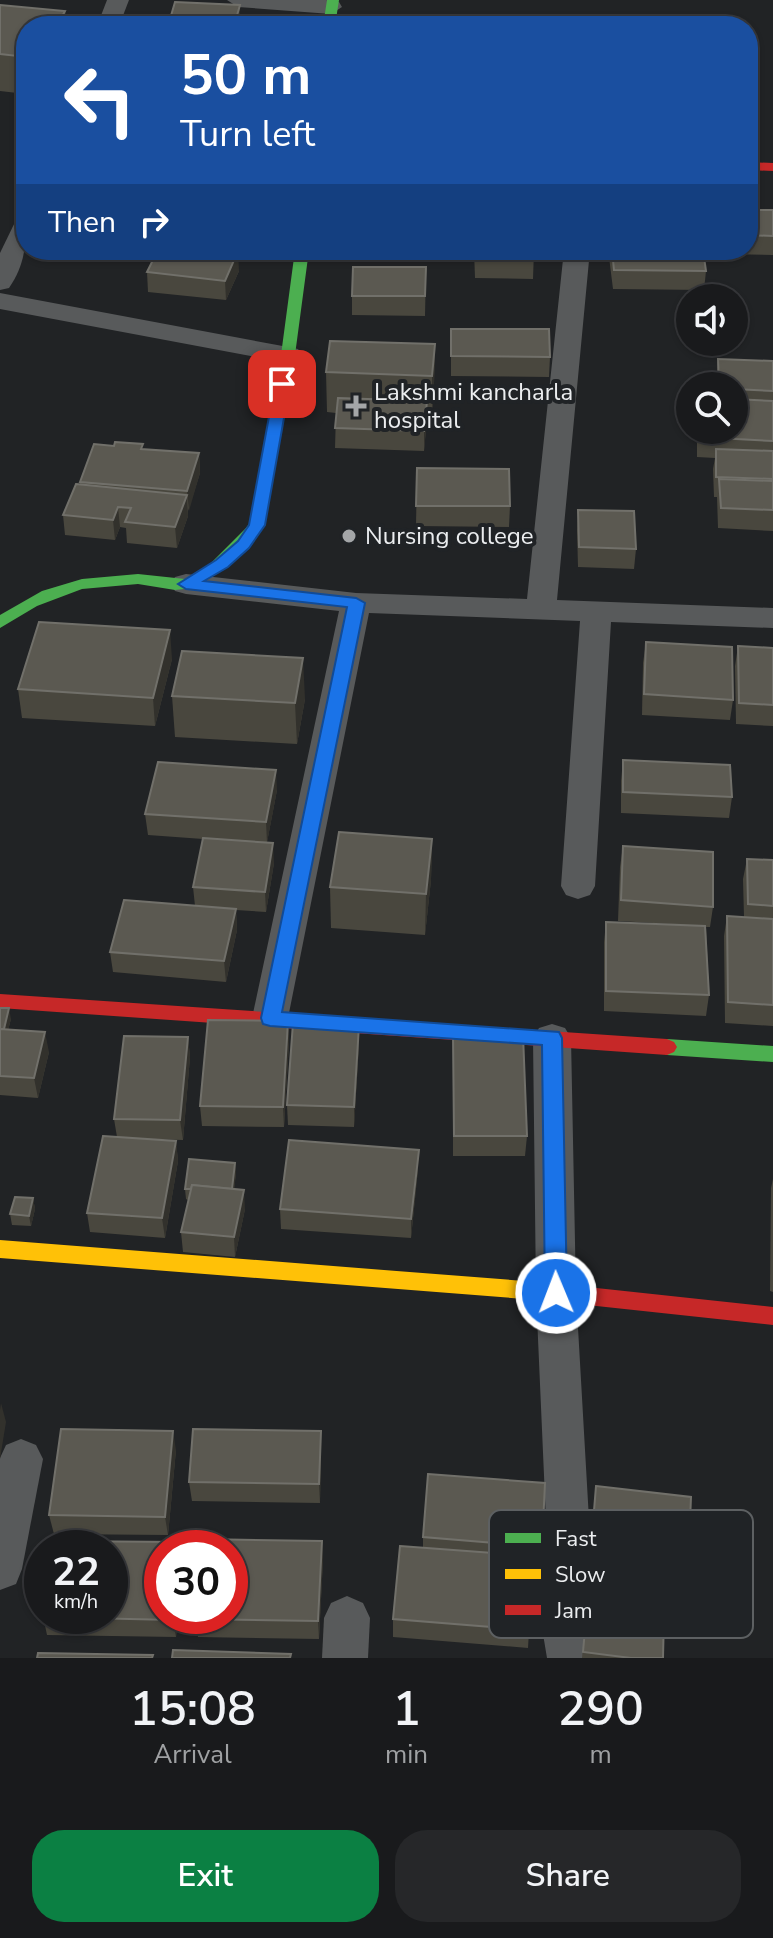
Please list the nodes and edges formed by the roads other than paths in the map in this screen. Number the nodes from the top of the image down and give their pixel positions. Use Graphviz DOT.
graph roads {
  1 [pos="238,0"];
  2 [pos="331,11"];
  3 [pos="16,246"];
  4 [pos="301,260"];
  5 [pos="576,260"];
  6 [pos="0,282"];
  7 [pos="0,301"];
  8 [pos="288,355"];
  9 [pos="186,584"];
  10 [pos="356,603"];
  11 [pos="541,611"];
  12 [pos="596,613"];
  13 [pos="773,618"];
  14 [pos="0,623"];
  15 [pos="578,886"];
  16 [pos="0,1001"];
  17 [pos="270,1018"];
  18 [pos="552,1038"];
  19 [pos="773,1054"];
  20 [pos="0,1249"];
  21 [pos="556,1293"];
  22 [pos="773,1316"];
  23 [pos="21,1459"];
  24 [pos="567,1510"];
  25 [pos="0,1569"];
  26 [pos="567,1638"];
  27 [pos="570,1658"];
  1 -- 2 [label="street"];
  3 -- 6 [label="street"];
  4 -- 8 [label="street"];
  5 -- 11 [label="street"];
  7 -- 8 [label="street"];
  8 -- 9 [label="street"];
  9 -- 10 [label="street"];
  9 -- 14 [label="street"];
  10 -- 11 [label="street"];
  10 -- 17 [label="street"];
  11 -- 12 [label="street"];
  12 -- 13 [label="street"];
  12 -- 15 [label="street"];
  16 -- 17 [label="street"];
  17 -- 18 [label="street"];
  18 -- 19 [label="street"];
  18 -- 21 [label="street"];
  20 -- 21 [label="street"];
  21 -- 22 [label="street"];
  21 -- 24 [label="street"];
  23 -- 25 [label="street"];
  26 -- 27 [label="street"];
}
